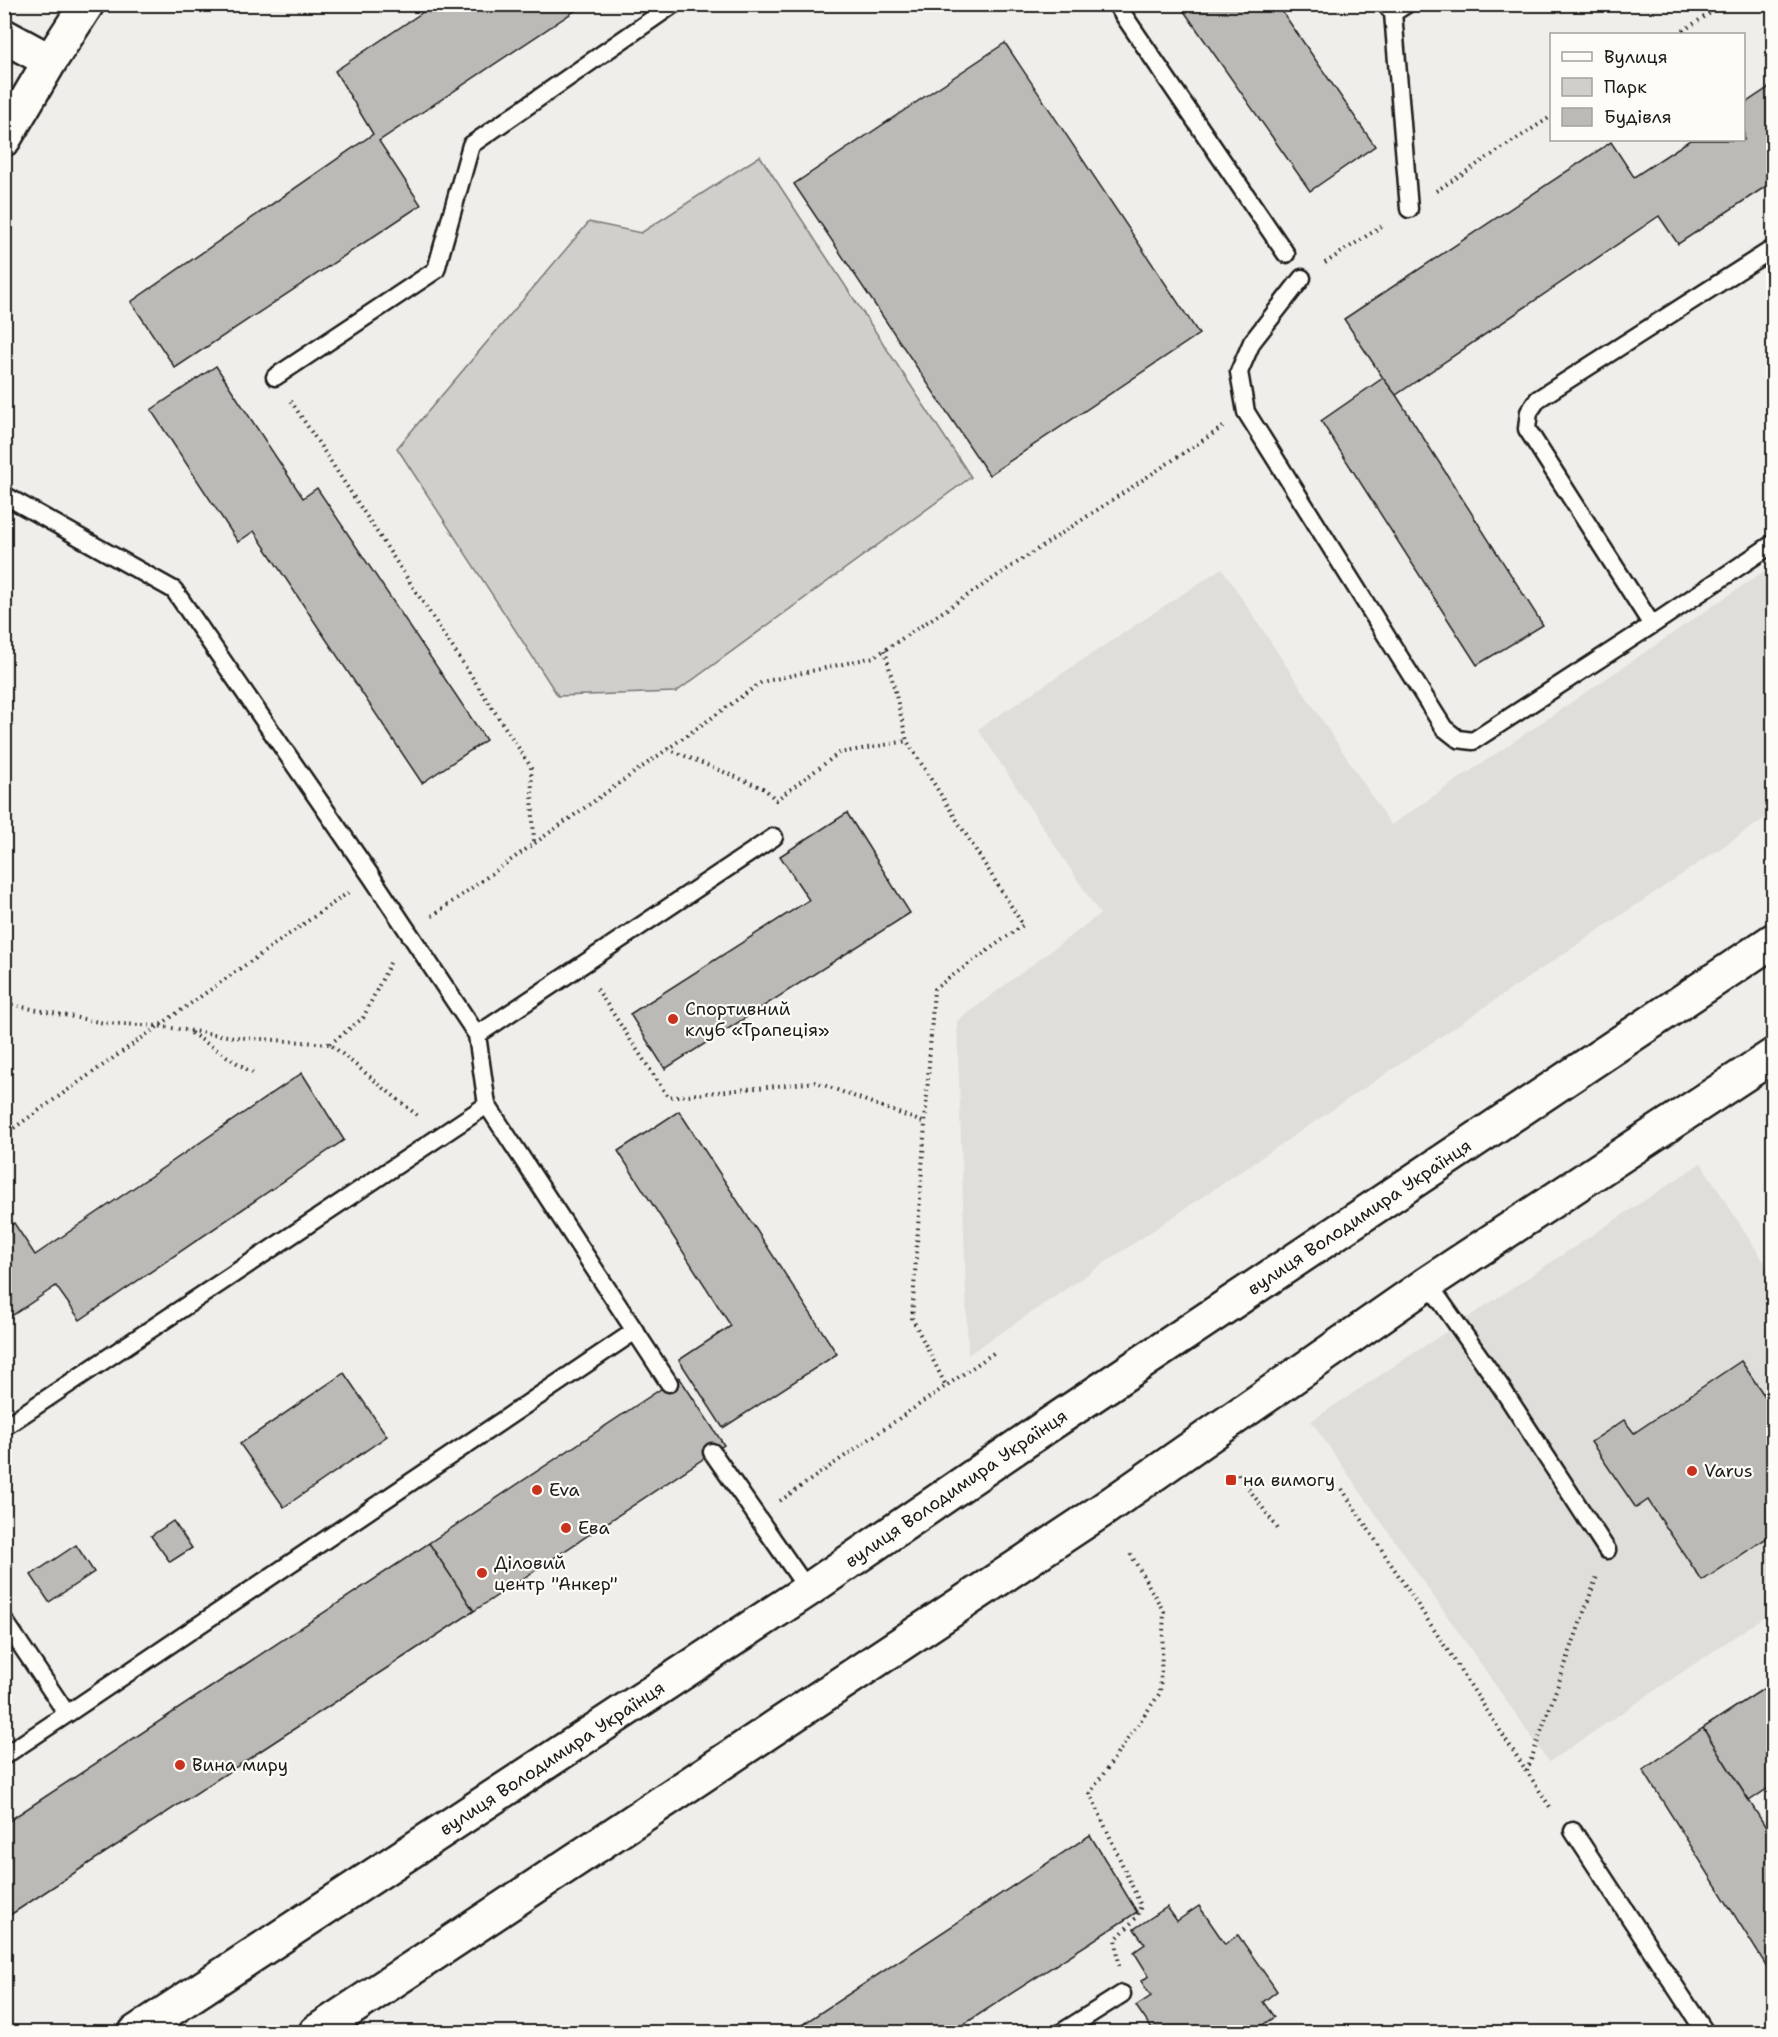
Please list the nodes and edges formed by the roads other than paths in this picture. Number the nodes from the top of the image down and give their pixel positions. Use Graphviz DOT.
graph roads {
  1 [pos="87,4"];
  2 [pos="674,4"];
  3 [pos="1116,4"];
  4 [pos="1395,8"];
  5 [pos="4,36"];
  6 [pos="50,61"];
  7 [pos="4,140"];
  8 [pos="1409,209"];
  9 [pos="1773,248"];
  10 [pos="1286,254"];
  11 [pos="1302,278"];
  12 [pos="275,377"];
  13 [pos="5,496"];
  14 [pos="1773,543"];
  15 [pos="1652,625"];
  16 [pos="774,837"];
  17 [pos="1773,940"];
  18 [pos="477,1035"];
  19 [pos="1773,1055"];
  20 [pos="487,1105"];
  21 [pos="1428,1283"];
  22 [pos="635,1331"];
  23 [pos="669,1383"];
  24 [pos="4,1427"];
  25 [pos="712,1452"];
  26 [pos="1607,1550"];
  27 [pos="808,1590"];
  28 [pos="4,1620"];
  29 [pos="67,1714"];
  30 [pos="4,1756"];
  31 [pos="1573,1831"];
  32 [pos="1122,1994"];
  33 [pos="136,2032"];
  34 [pos="316,2032"];
  35 [pos="1062,2032"];
  36 [pos="1705,2032"];
  1 -- 6 [label="street"];
  2 -- 12 [label="lane"];
  3 -- 10 [label="lane"];
  4 -- 8 [label="lane"];
  5 -- 6 [label="street"];
  6 -- 7 [label="street"];
  9 -- 15 [label="lane"];
  11 -- 15 [label="lane"];
  13 -- 18 [label="lane"];
  14 -- 15 [label="lane"];
  16 -- 18 [label="lane"];
  17 -- 27 [label="street, вулиця Володимира Українця"];
  18 -- 20 [label="lane"];
  19 -- 21 [label="street"];
  20 -- 22 [label="lane"];
  20 -- 24 [label="lane"];
  21 -- 26 [label="lane"];
  21 -- 34 [label="street"];
  22 -- 23 [label="lane"];
  22 -- 29 [label="lane"];
  25 -- 27 [label="lane"];
  27 -- 33 [label="street, вулиця Володимира Українця"];
  28 -- 29 [label="lane"];
  29 -- 30 [label="lane"];
  31 -- 36 [label="lane"];
  32 -- 35 [label="lane"];
}
